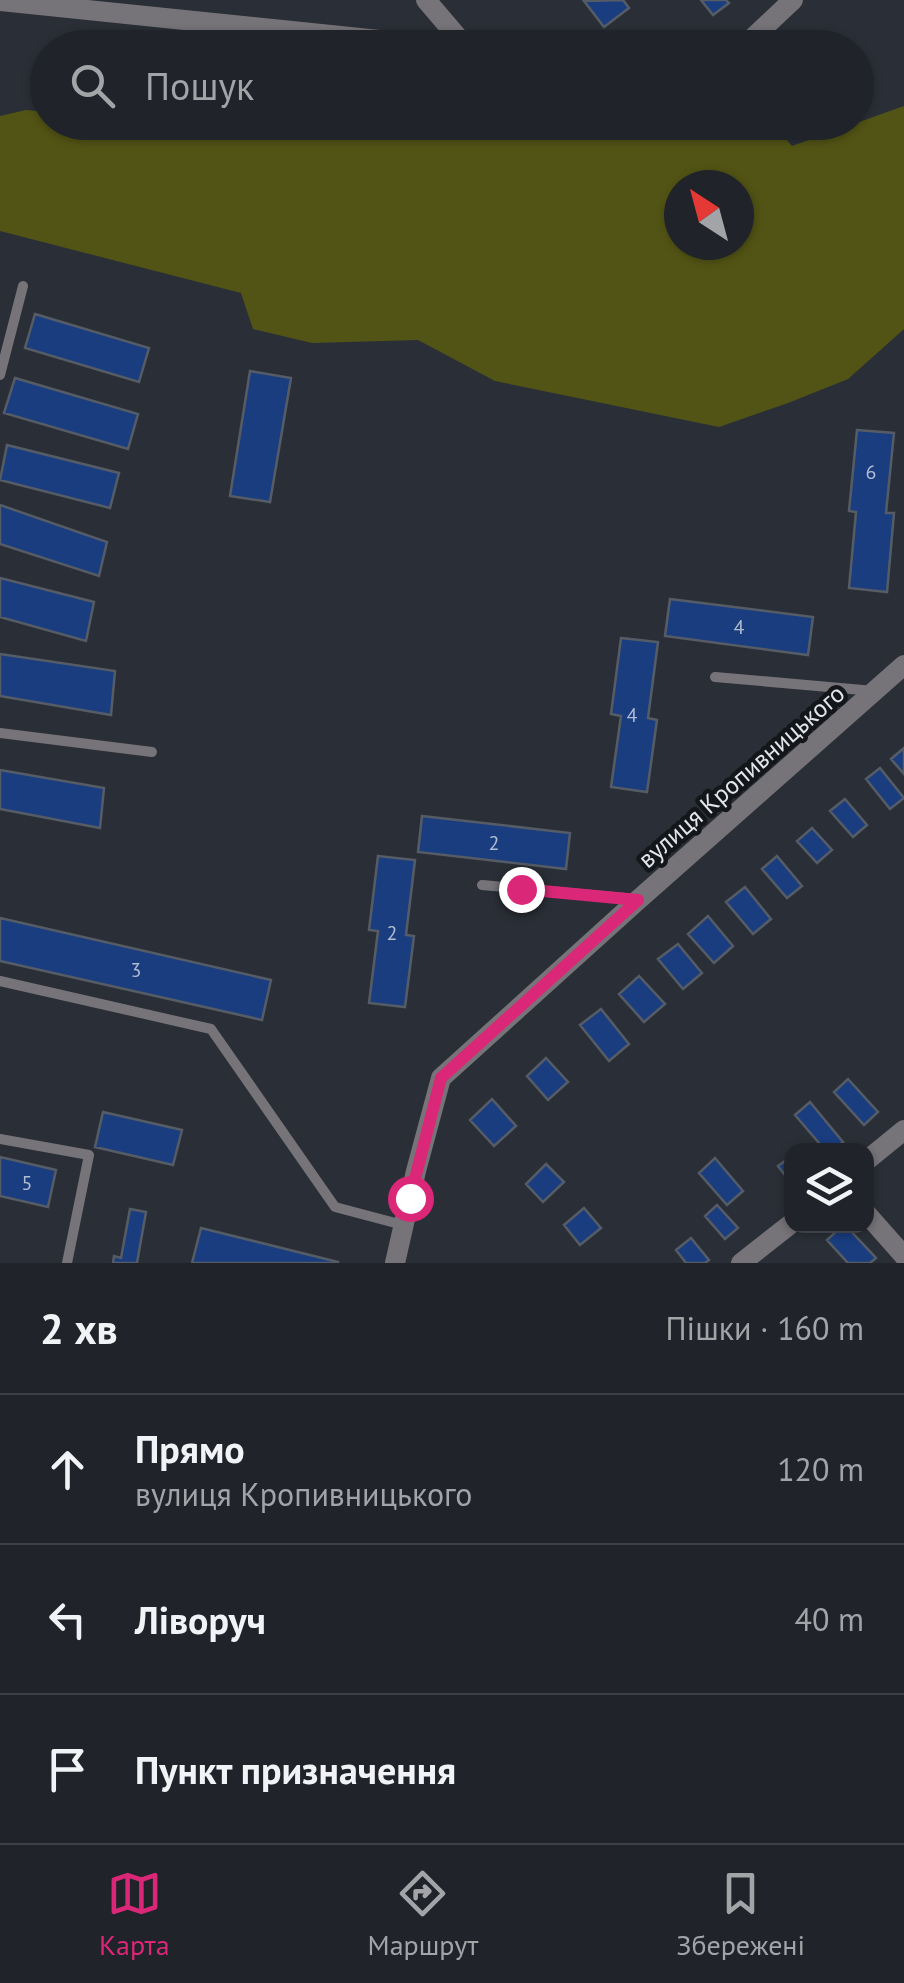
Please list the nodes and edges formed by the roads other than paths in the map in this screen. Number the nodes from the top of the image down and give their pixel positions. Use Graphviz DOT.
graph roads {
  1 [pos="426,0"];
  2 [pos="793,0"];
  3 [pos="0,1"];
  4 [pos="282,30"];
  5 [pos="452,30"];
  6 [pos="761,30"];
  7 [pos="23,286"];
  8 [pos="0,374"];
  9 [pos="904,665"];
  10 [pos="715,678"];
  11 [pos="875,691"];
  12 [pos="0,733"];
  13 [pos="152,752"];
  14 [pos="482,886"];
  15 [pos="638,900"];
  16 [pos="0,981"];
  17 [pos="904,1130"];
  18 [pos="0,1139"];
  19 [pos="874,1155"];
  20 [pos="874,1222"];
  21 [pos="404,1225"];
  22 [pos="784,1229"];
  23 [pos="904,1256"];
  24 [pos="67,1263"];
  25 [pos="395,1263"];
  26 [pos="742,1263"];
  1 -- 5 [label="street"];
  2 -- 6 [label="street"];
  3 -- 4 [label="street"];
  7 -- 8 [label="lane"];
  9 -- 11 [label="street, вулиця Кропивницького"];
  10 -- 11 [label="lane"];
  11 -- 15 [label="street, вулиця Кропивницького"];
  12 -- 13 [label="lane"];
  14 -- 15 [label="lane"];
  15 -- 21 [label="street, вулиця Кропивницького"];
  16 -- 21 [label="lane"];
  17 -- 19 [label="street"];
  18 -- 24 [label="lane"];
  20 -- 23 [label="street"];
  21 -- 25 [label="street, вулиця Кропивницького"];
  22 -- 26 [label="street"];
}
